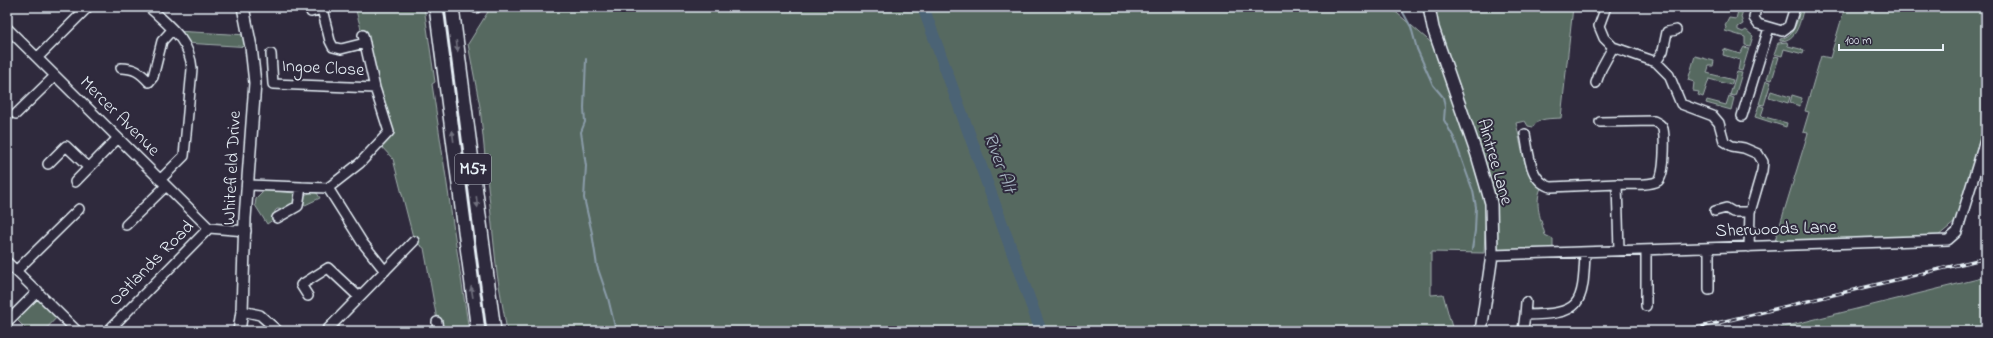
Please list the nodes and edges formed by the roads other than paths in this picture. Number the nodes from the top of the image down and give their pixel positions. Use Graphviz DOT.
graph roads {
  1 [pos="88,7"];
  2 [pos="149,7"];
  3 [pos="243,7"];
  4 [pos="436,7"];
  5 [pos="452,7"];
  6 [pos="1429,7"];
  7 [pos="1606,7"];
  8 [pos="1756,7"];
  9 [pos="1795,7"];
  10 [pos="311,12"];
  11 [pos="7,28"];
  12 [pos="1769,28"];
  13 [pos="172,30"];
  14 [pos="1676,30"];
  15 [pos="1613,47"];
  16 [pos="271,54"];
  17 [pos="38,57"];
  18 [pos="1656,62"];
  19 [pos="121,68"];
  20 [pos="55,76"];
  21 [pos="1596,83"];
  22 [pos="375,88"];
  23 [pos="16,114"];
  24 [pos="1742,116"];
  25 [pos="1600,122"];
  26 [pos="1525,134"];
  27 [pos="1986,137"];
  28 [pos="118,138"];
  29 [pos="48,164"];
  30 [pos="89,168"];
  31 [pos="75,182"];
  32 [pos="163,183"];
  33 [pos="1617,184"];
  34 [pos="249,185"];
  35 [pos="301,187"];
  36 [pos="328,188"];
  37 [pos="79,209"];
  38 [pos="1715,211"];
  39 [pos="1750,212"];
  40 [pos="277,218"];
  41 [pos="126,225"];
  42 [pos="209,228"];
  43 [pos="246,231"];
  44 [pos="414,241"];
  45 [pos="1749,247"];
  46 [pos="1709,248"];
  47 [pos="1619,250"];
  48 [pos="1646,250"];
  49 [pos="1585,253"];
  50 [pos="1492,255"];
  51 [pos="7,262"];
  52 [pos="16,271"];
  53 [pos="386,271"];
  54 [pos="1709,290"];
  55 [pos="38,292"];
  56 [pos="308,296"];
  57 [pos="359,297"];
  58 [pos="1526,302"];
  59 [pos="1646,306"];
  60 [pos="242,311"];
  61 [pos="1525,315"];
  62 [pos="7,322"];
  63 [pos="1523,330"];
  64 [pos="77,331"];
  65 [pos="108,331"];
  66 [pos="239,331"];
  67 [pos="278,331"];
  68 [pos="326,331"];
  69 [pos="478,331"];
  70 [pos="494,331"];
  71 [pos="1481,331"];
  1 -- 17 [label="street"];
  2 -- 13 [label="street"];
  3 -- 34 [label="main road, Whitefield Drive"];
  69 -- 4 [label="highway, M57, one-way"];
  5 -- 70 [label="highway, M57, one-way"];
  6 -- 50 [label="main road, Aintree Lane"];
  7 -- 15 [label="street"];
  8 -- 12 [label="street"];
  9 -- 12 [label="street"];
  10 -- 22 [label="street"];
  11 -- 17 [label="street, Mercer Avenue"];
  12 -- 24 [label="street"];
  13 -- 19 [label="street"];
  13 -- 32 [label="street"];
  14 -- 18 [label="street"];
  15 -- 18 [label="street"];
  15 -- 21 [label="street"];
  16 -- 22 [label="street, Ingoe Close"];
  17 -- 20 [label="street, Mercer Avenue"];
  18 -- 39 [label="street"];
  20 -- 23 [label="street"];
  20 -- 28 [label="street, Mercer Avenue"];
  22 -- 36 [label="street"];
  25 -- 33 [label="street"];
  26 -- 33 [label="street"];
  27 -- 45 [label="street, Sherwoods Lane"];
  28 -- 30 [label="street"];
  28 -- 32 [label="street, Mercer Avenue"];
  29 -- 30 [label="street"];
  30 -- 31 [label="street"];
  32 -- 41 [label="street"];
  32 -- 42 [label="street, Mercer Avenue"];
  33 -- 47 [label="street"];
  34 -- 35 [label="street"];
  34 -- 43 [label="main road, Whitefield Drive"];
  35 -- 36 [label="street"];
  35 -- 40 [label="street"];
  36 -- 53 [label="street"];
  37 -- 52 [label="street"];
  38 -- 39 [label="street"];
  39 -- 45 [label="street"];
  42 -- 43 [label="street, Oatlands Road"];
  42 -- 65 [label="street, Oatlands Road"];
  43 -- 60 [label="main road, Whitefield Drive"];
  44 -- 53 [label="street"];
  45 -- 46 [label="street, Sherwoods Lane"];
  46 -- 48 [label="street, Sherwoods Lane"];
  46 -- 54 [label="street"];
  47 -- 48 [label="street, Sherwoods Lane"];
  47 -- 49 [label="street, Sherwoods Lane"];
  48 -- 59 [label="street"];
  49 -- 50 [label="street, Sherwoods Lane"];
  49 -- 61 [label="street"];
  50 -- 71 [label="main road, Aintree Lane"];
  51 -- 52 [label="street"];
  52 -- 55 [label="street"];
  53 -- 57 [label="street"];
  55 -- 62 [label="street"];
  55 -- 64 [label="street"];
  56 -- 57 [label="street"];
  57 -- 68 [label="street"];
  58 -- 61 [label="street"];
  60 -- 66 [label="main road, Whitefield Drive"];
  60 -- 67 [label="street"];
  61 -- 63 [label="street"];
}
